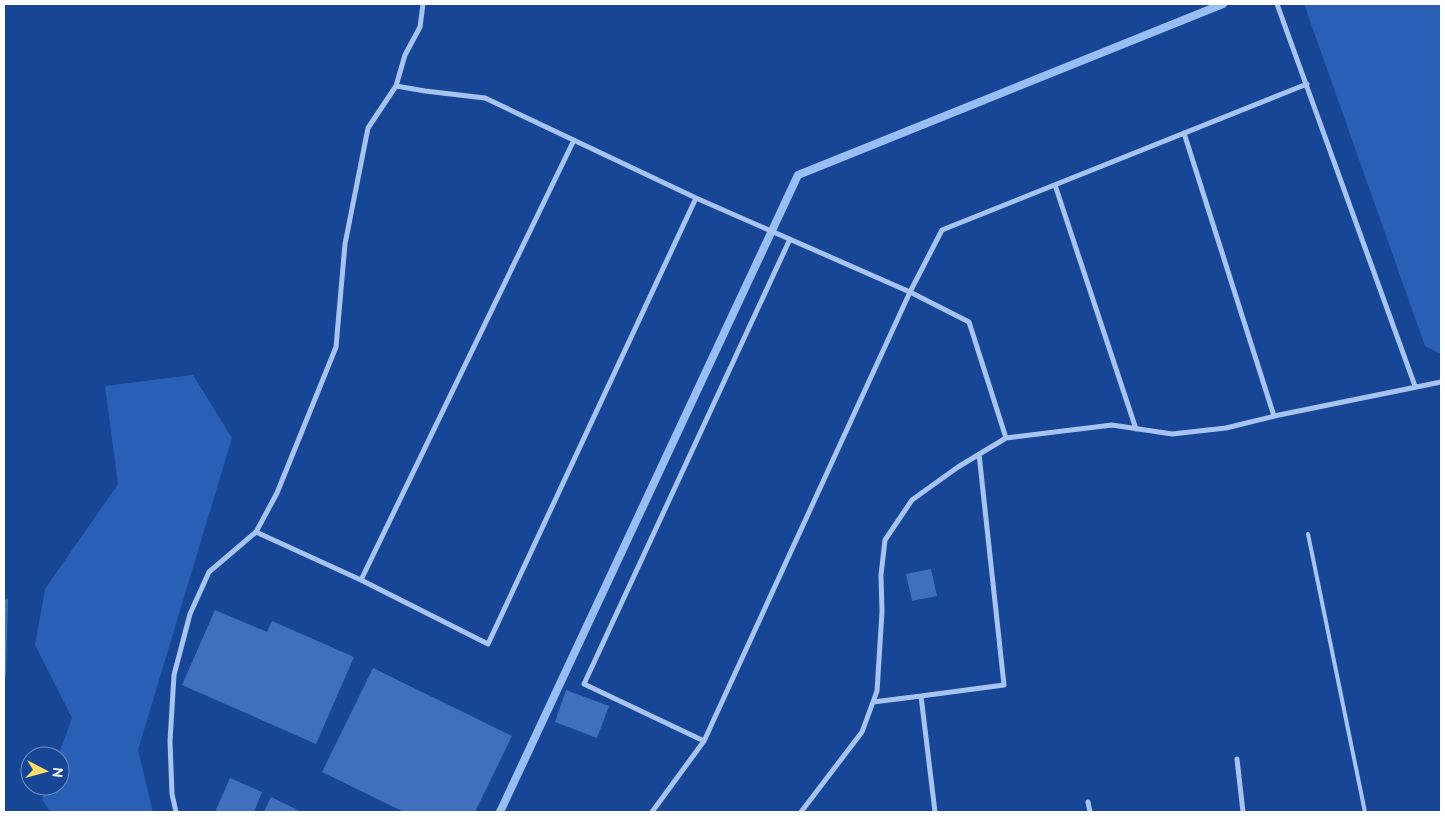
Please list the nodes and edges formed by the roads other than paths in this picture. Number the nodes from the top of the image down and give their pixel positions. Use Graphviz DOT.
graph roads {
  1 [pos="423,4"];
  2 [pos="1277,4"];
  3 [pos="1307,84"];
  4 [pos="396,86"];
  5 [pos="1184,134"];
  6 [pos="574,140"];
  7 [pos="1055,185"];
  8 [pos="696,198"];
  9 [pos="790,239"];
  10 [pos="910,292"];
  11 [pos="1441,382"];
  12 [pos="1415,386"];
  13 [pos="1274,416"];
  14 [pos="1136,429"];
  15 [pos="1006,438"];
  16 [pos="979,454"];
  17 [pos="256,532"];
  18 [pos="1308,534"];
  19 [pos="360,580"];
  20 [pos="921,696"];
  21 [pos="873,702"];
  22 [pos="704,741"];
  23 [pos="1237,759"];
  24 [pos="1088,802"];
  25 [pos="804,811"];
  26 [pos="176,812"];
  27 [pos="652,812"];
  28 [pos="935,812"];
  29 [pos="1090,812"];
  30 [pos="1243,812"];
  31 [pos="1365,812"];
  1 -- 4 [label="street"];
  2 -- 3 [label="street"];
  3 -- 5 [label="street"];
  3 -- 12 [label="street"];
  4 -- 6 [label="street"];
  4 -- 17 [label="street"];
  5 -- 7 [label="street"];
  5 -- 13 [label="street"];
  6 -- 8 [label="street"];
  6 -- 19 [label="street"];
  7 -- 10 [label="street"];
  7 -- 14 [label="street"];
  8 -- 9 [label="street"];
  8 -- 19 [label="street"];
  9 -- 10 [label="street"];
  9 -- 22 [label="street"];
  10 -- 15 [label="street"];
  10 -- 22 [label="street"];
  11 -- 12 [label="street"];
  12 -- 13 [label="street"];
  13 -- 14 [label="street"];
  14 -- 15 [label="street"];
  15 -- 16 [label="street"];
  16 -- 20 [label="street"];
  16 -- 21 [label="street"];
  17 -- 19 [label="street"];
  17 -- 26 [label="street"];
  18 -- 31 [label="lane"];
  20 -- 21 [label="street"];
  20 -- 28 [label="street"];
  21 -- 25 [label="street"];
  22 -- 27 [label="street"];
  23 -- 30 [label="street"];
  24 -- 29 [label="street"];
}
